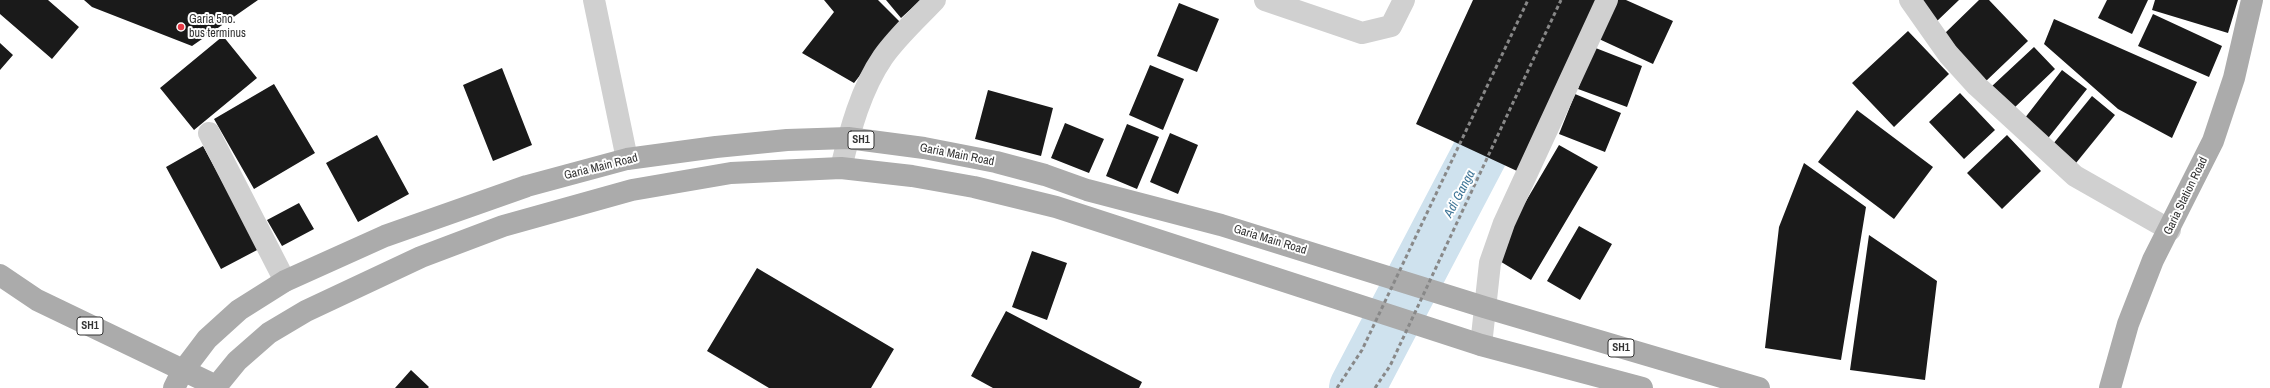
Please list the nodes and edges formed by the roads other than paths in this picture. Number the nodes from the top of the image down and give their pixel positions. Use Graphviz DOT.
graph roads {
  1 [pos="594,0"];
  2 [pos="935,0"];
  3 [pos="1265,0"];
  4 [pos="1404,0"];
  5 [pos="1608,0"];
  6 [pos="1910,0"];
  7 [pos="2252,0"];
  8 [pos="209,133"];
  9 [pos="848,138"];
  10 [pos="627,159"];
  11 [pos="841,168"];
  12 [pos="428,221"];
  13 [pos="2170,230"];
  14 [pos="438,251"];
  15 [pos="0,275"];
  16 [pos="285,281"];
  17 [pos="1484,307"];
  18 [pos="1481,345"];
  19 [pos="178,380"];
  20 [pos="217,387"];
  21 [pos="1642,388"];
  22 [pos="1759,388"];
  23 [pos="2110,388"];
  1 -- 10 [label="street"];
  2 -- 9 [label="street"];
  3 -- 4 [label="street"];
  5 -- 17 [label="street"];
  6 -- 13 [label="street"];
  7 -- 13 [label="main road, Garia Station Road"];
  8 -- 16 [label="street"];
  9 -- 10 [label="main road, Garia Main Road / SH1"];
  9 -- 11 [label="street"];
  9 -- 17 [label="main road, Garia Main Road / SH1"];
  10 -- 12 [label="main road, Garia Main Road / SH1"];
  11 -- 14 [label="main road, SH1"];
  11 -- 18 [label="main road, SH1"];
  12 -- 14 [label="main road"];
  12 -- 16 [label="main road, Garia Main Road / SH1"];
  13 -- 23 [label="main road, Garia Station Road"];
  14 -- 20 [label="main road, SH1"];
  15 -- 19 [label="main road, SH1"];
  16 -- 19 [label="main road, Garia Main Road / SH1"];
  17 -- 18 [label="street"];
  17 -- 22 [label="main road, Garia Main Road / SH1"];
  18 -- 21 [label="main road, SH1"];
  19 -- 20 [label="main road, SH1"];
}
